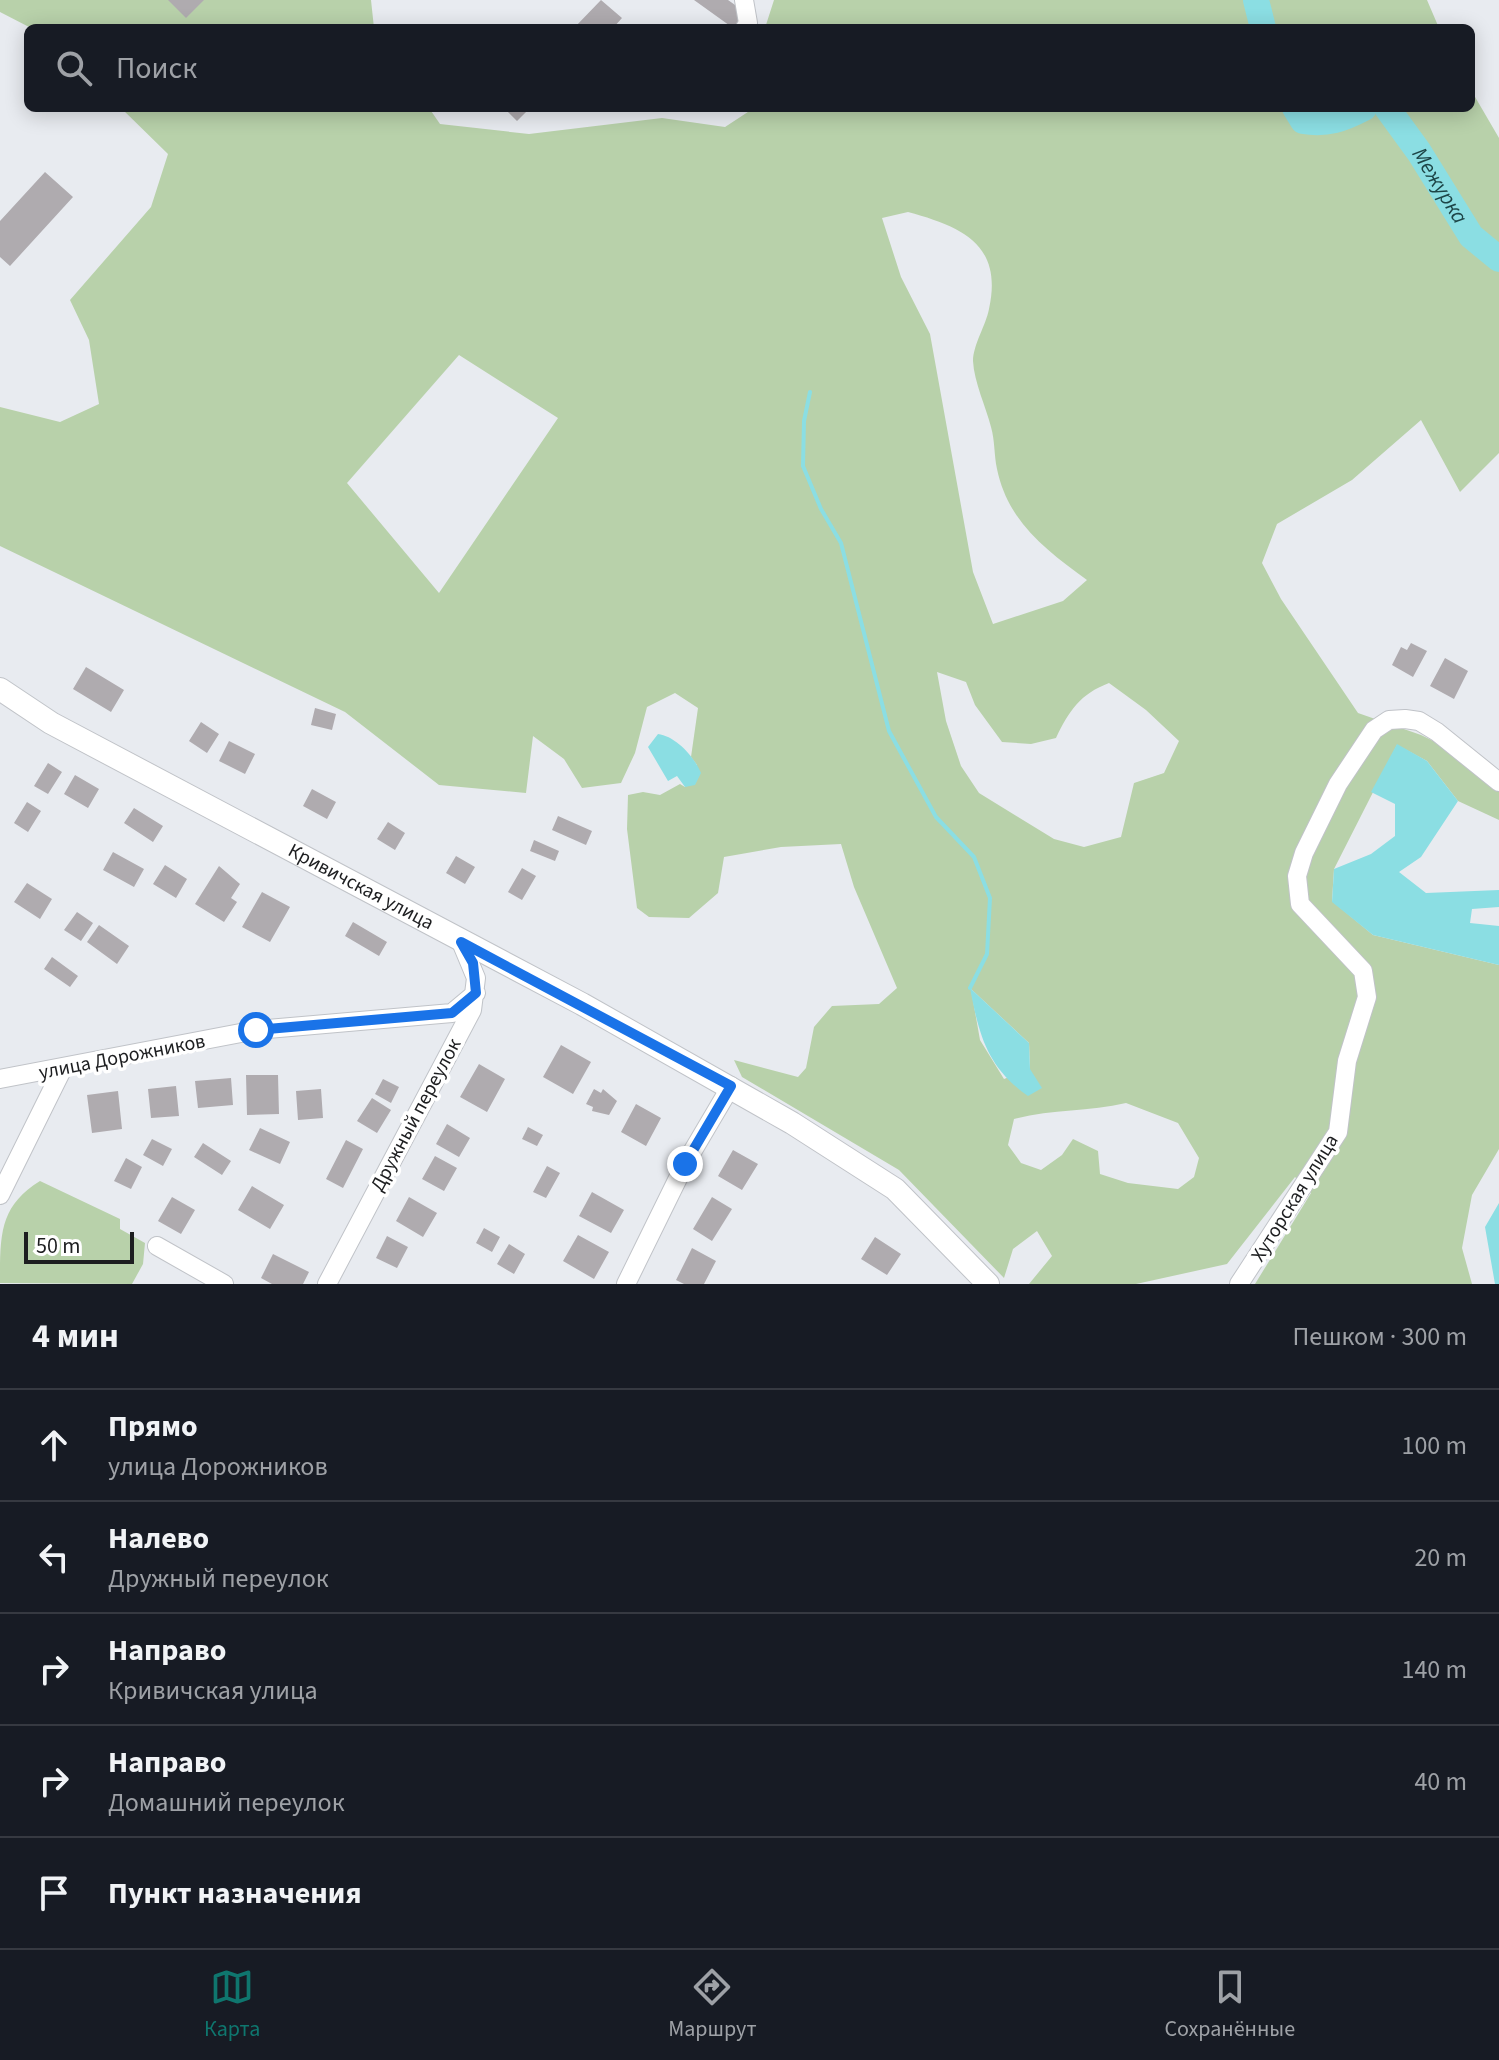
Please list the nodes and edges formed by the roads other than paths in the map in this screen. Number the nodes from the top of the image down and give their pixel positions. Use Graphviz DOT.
graph roads {
  1 [pos="744,0"];
  2 [pos="747,24"];
  3 [pos="0,689"];
  4 [pos="1499,782"];
  5 [pos="461,942"];
  6 [pos="476,993"];
  7 [pos="62,1070"];
  8 [pos="0,1079"];
  9 [pos="731,1086"];
  10 [pos="0,1195"];
  11 [pos="157,1246"];
  12 [pos="224,1284"];
  13 [pos="327,1284"];
  14 [pos="626,1284"];
  15 [pos="988,1284"];
  16 [pos="1239,1284"];
  1 -- 2 [label="street"];
  3 -- 5 [label="street, Кривичская улица"];
  4 -- 16 [label="street, Хуторская улица"];
  5 -- 6 [label="street"];
  5 -- 9 [label="street, Кривичская улица"];
  6 -- 7 [label="street, улица Дорожников"];
  6 -- 13 [label="street, Дружный переулок"];
  7 -- 8 [label="street, улица Дорожников"];
  7 -- 10 [label="street"];
  9 -- 14 [label="street"];
  9 -- 15 [label="street, Кривичская улица"];
  11 -- 12 [label="street"];
}
